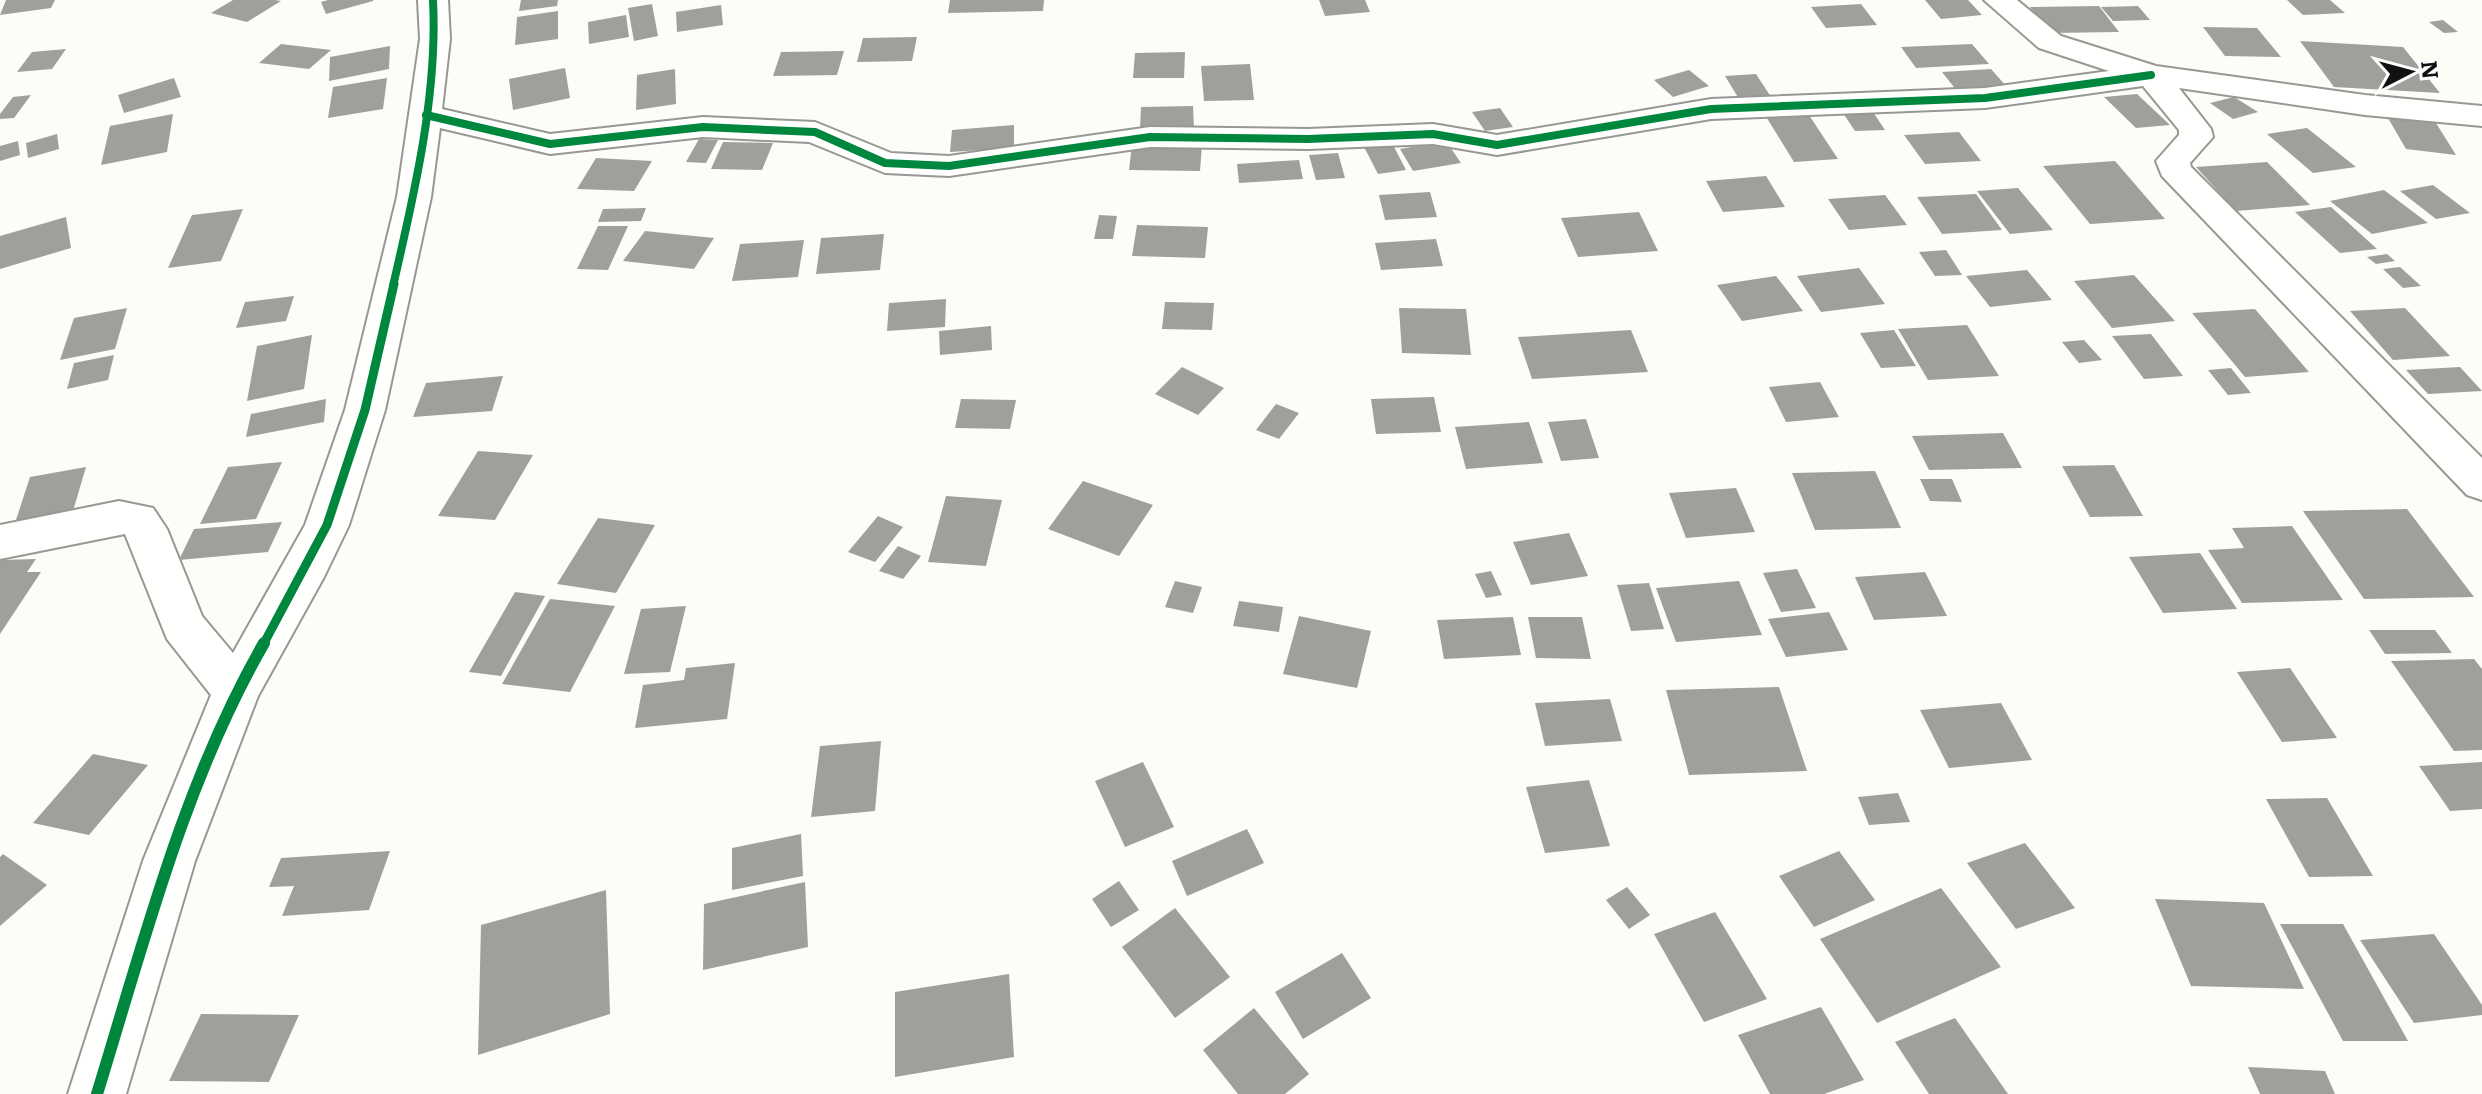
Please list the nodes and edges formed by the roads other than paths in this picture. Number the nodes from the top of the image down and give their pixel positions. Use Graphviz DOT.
graph roads {
  1 [pos="433,0"];
  2 [pos="1999,0"];
  3 [pos="2151,75"];
  4 [pos="426,115"];
  5 [pos="2482,116"];
  6 [pos="2482,484"];
  7 [pos="0,542"];
  8 [pos="236,691"];
  9 [pos="97,1094"];
  1 -- 4 [label="street"];
  2 -- 3 [label="street"];
  3 -- 4 [label="street"];
  3 -- 5 [label="street"];
  3 -- 6 [label="street"];
  4 -- 8 [label="street"];
  7 -- 8 [label="street"];
  8 -- 9 [label="street"];
}
